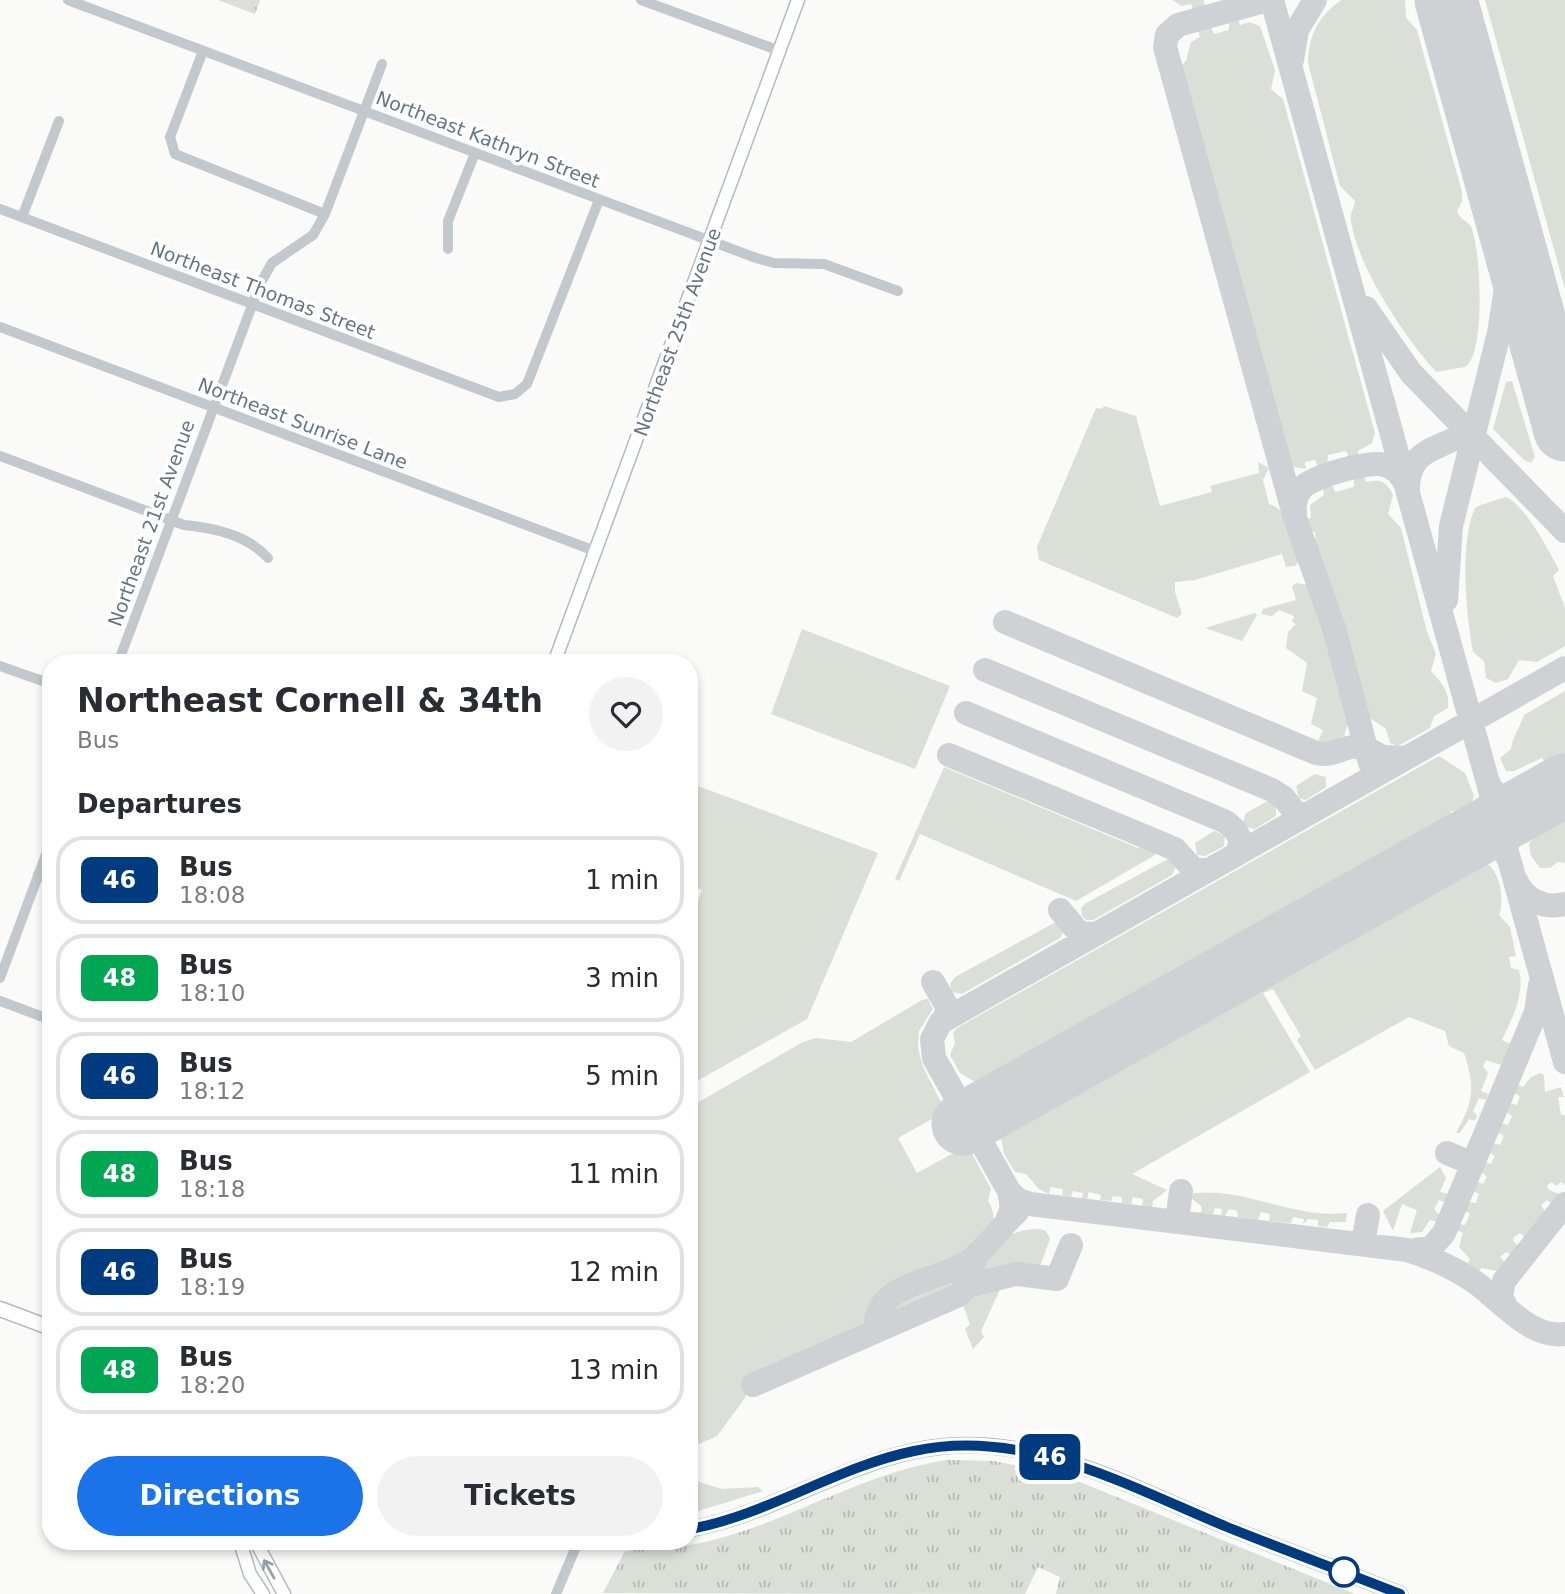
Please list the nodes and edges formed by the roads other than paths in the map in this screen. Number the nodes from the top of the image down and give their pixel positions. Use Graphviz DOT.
graph roads {
  1 [pos="68,0"];
  2 [pos="642,0"];
  3 [pos="798,0"];
  4 [pos="203,51"];
  5 [pos="780,51"];
  6 [pos="382,64"];
  7 [pos="364,111"];
  8 [pos="59,121"];
  9 [pos="475,153"];
  10 [pos="599,200"];
  11 [pos="0,209"];
  12 [pos="325,214"];
  13 [pos="22,217"];
  14 [pos="710,242"];
  15 [pos="448,249"];
  16 [pos="898,291"];
  17 [pos="252,304"];
  18 [pos="0,327"];
  19 [pos="213,407"];
  20 [pos="0,456"];
  21 [pos="170,520"];
  22 [pos="595,551"];
  23 [pos="268,558"];
  24 [pos="121,654"];
  25 [pos="557,654"];
  26 [pos="0,666"];
  27 [pos="42,681"];
  28 [pos="42,864"];
  29 [pos="38,874"];
  30 [pos="42,875"];
  31 [pos="5,952"];
  32 [pos="0,978"];
  33 [pos="0,1001"];
  34 [pos="42,1017"];
  35 [pos="0,1309"];
  36 [pos="42,1325"];
  37 [pos="698,1528"];
  38 [pos="242,1550"];
  39 [pos="261,1550"];
  40 [pos="575,1550"];
  41 [pos="263,1594"];
  42 [pos="284,1594"];
  43 [pos="556,1594"];
  44 [pos="1400,1594"];
  1 -- 4 [label="street, Northeast Kathryn Street"];
  2 -- 5 [label="street"];
  3 -- 5 [label="main road, Northeast 25th Avenue"];
  4 -- 7 [label="street, Northeast Kathryn Street"];
  4 -- 12 [label="street"];
  5 -- 14 [label="main road, Northeast 25th Avenue"];
  6 -- 7 [label="street, Northeast 21st Avenue"];
  7 -- 9 [label="street, Northeast Kathryn Street"];
  7 -- 12 [label="street, Northeast 21st Avenue"];
  8 -- 13 [label="street"];
  9 -- 10 [label="street, Northeast Kathryn Street"];
  9 -- 15 [label="street"];
  10 -- 14 [label="street, Northeast Kathryn Street"];
  10 -- 17 [label="street, Northeast Thomas Street"];
  11 -- 13 [label="street, Northeast Thomas Street"];
  12 -- 17 [label="street, Northeast 21st Avenue"];
  13 -- 17 [label="street, Northeast Thomas Street"];
  14 -- 16 [label="street, Northeast Kathryn Street"];
  14 -- 22 [label="main road, Northeast 25th Avenue"];
  17 -- 19 [label="street, Northeast 21st Avenue"];
  18 -- 19 [label="street, Northeast Sunrise Lane"];
  19 -- 21 [label="street, Northeast 21st Avenue"];
  19 -- 22 [label="street, Northeast Sunrise Lane"];
  20 -- 21 [label="street"];
  21 -- 23 [label="street"];
  21 -- 24 [label="street, Northeast 21st Avenue"];
  22 -- 25 [label="main road, Northeast 25th Avenue"];
  26 -- 27 [label="street"];
  28 -- 29 [label="street"];
  29 -- 30 [label="street"];
  29 -- 31 [label="street"];
  31 -- 32 [label="street"];
  33 -- 34 [label="street"];
  35 -- 36 [label="highway"];
  37 -- 44 [label="highway"];
  38 -- 41 [label="main road"];
  42 -- 39 [label="main road, one-way"];
  40 -- 43 [label="street"];
}
